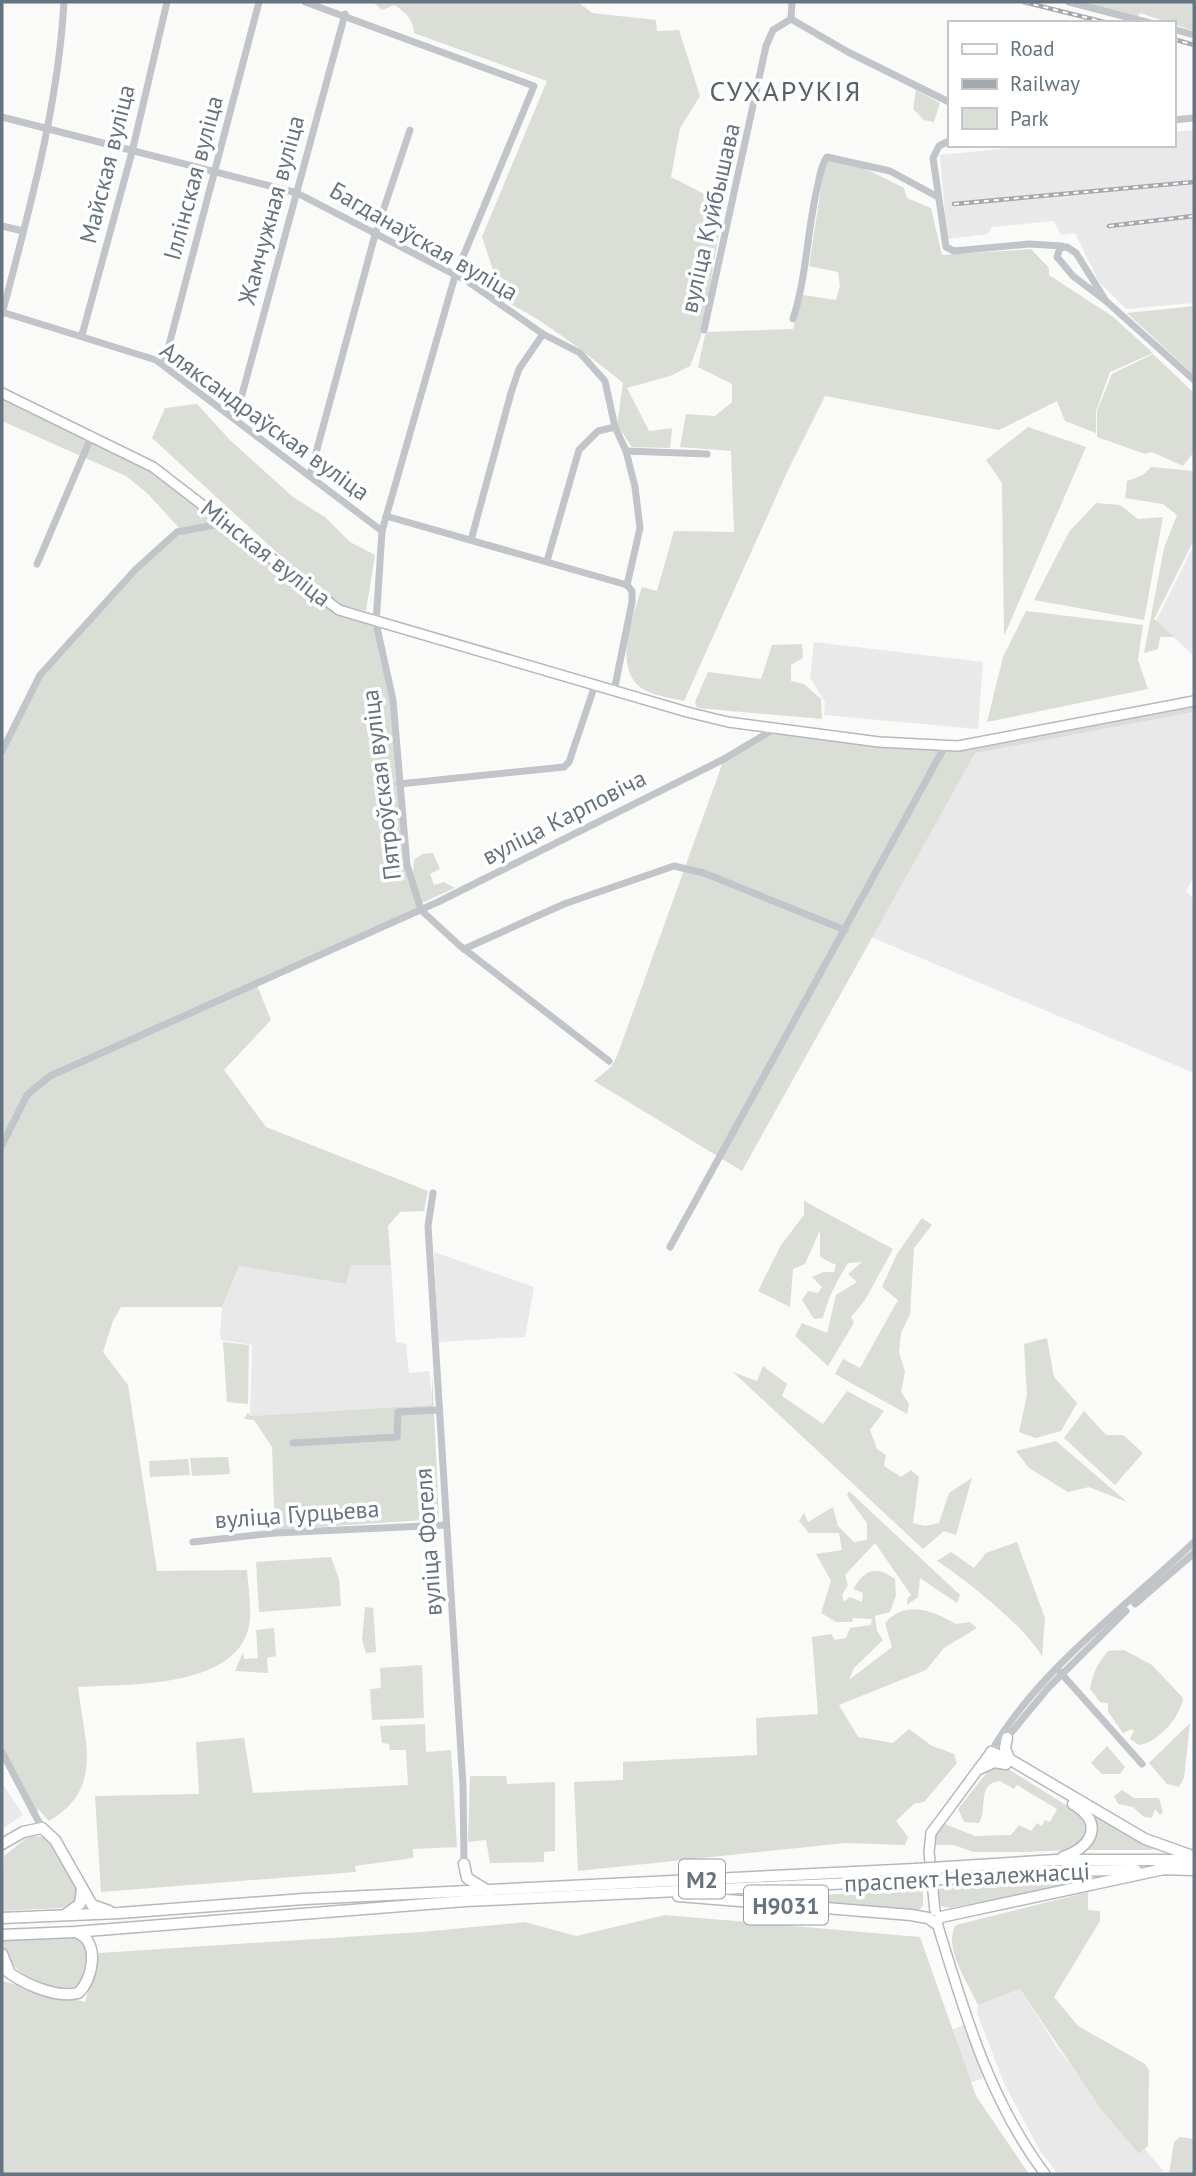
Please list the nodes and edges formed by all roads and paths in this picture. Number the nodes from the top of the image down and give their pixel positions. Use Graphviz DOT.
graph roads {
  1 [pos="64,2"];
  2 [pos="167,2"];
  3 [pos="259,2"];
  4 [pos="305,2"];
  5 [pos="792,2"];
  6 [pos="1069,2"];
  7 [pos="345,14"];
  8 [pos="791,19"];
  9 [pos="1142,21"];
  10 [pos="1175,30"];
  11 [pos="1194,35"];
  12 [pos="948,102"];
  13 [pos="2,117"];
  14 [pos="1194,118"];
  15 [pos="1175,120"];
  16 [pos="48,130"];
  17 [pos="410,130"];
  18 [pos="948,142"];
  19 [pos="132,152"];
  20 [pos="214,173"];
  21 [pos="297,193"];
  22 [pos="938,197"];
  23 [pos="2,226"];
  24 [pos="23,231"];
  25 [pos="375,235"];
  26 [pos="1041,244"];
  27 [pos="1064,246"];
  28 [pos="1058,258"];
  29 [pos="456,276"];
  30 [pos="1106,301"];
  31 [pos="2,313"];
  32 [pos="793,319"];
  33 [pos="705,330"];
  34 [pos="543,334"];
  35 [pos="82,335"];
  36 [pos="164,364"];
  37 [pos="1194,380"];
  38 [pos="2,393"];
  39 [pos="234,415"];
  40 [pos="615,427"];
  41 [pos="92,435"];
  42 [pos="626,451"];
  43 [pos="707,454"];
  44 [pos="310,475"];
  45 [pos="386,516"];
  46 [pos="226,523"];
  47 [pos="382,531"];
  48 [pos="471,540"];
  49 [pos="547,561"];
  50 [pos="37,564"];
  51 [pos="627,585"];
  52 [pos="376,623"];
  53 [pos="595,685"];
  54 [pos="614,691"];
  55 [pos="1194,701"];
  56 [pos="774,729"];
  57 [pos="945,746"];
  58 [pos="2,751"];
  59 [pos="399,784"];
  60 [pos="421,910"];
  61 [pos="845,930"];
  62 [pos="464,949"];
  63 [pos="609,1061"];
  64 [pos="2,1145"];
  65 [pos="433,1193"];
  66 [pos="670,1247"];
  67 [pos="438,1410"];
  68 [pos="293,1443"];
  69 [pos="446,1525"];
  70 [pos="192,1542"];
  71 [pos="1194,1542"];
  72 [pos="1194,1553"];
  73 [pos="1060,1671"];
  74 [pos="1007,1738"];
  75 [pos="2,1752"];
  76 [pos="991,1752"];
  77 [pos="1007,1761"];
  78 [pos="1142,1764"];
  79 [pos="979,1769"];
  80 [pos="42,1828"];
  81 [pos="2,1844"];
  82 [pos="1194,1858"];
  83 [pos="1056,1860"];
  84 [pos="464,1864"];
  85 [pos="1164,1869"];
  86 [pos="1194,1870"];
  87 [pos="916,1875"];
  88 [pos="82,1888"];
  89 [pos="489,1890"];
  90 [pos="443,1892"];
  91 [pos="643,1893"];
  92 [pos="119,1913"];
  93 [pos="63,1916"];
  94 [pos="935,1917"];
  95 [pos="7,1918"];
  96 [pos="111,1929"];
  97 [pos="74,1932"];
  98 [pos="5,1935"];
  99 [pos="91,1950"];
  100 [pos="2,1954"];
  101 [pos="2,1967"];
  102 [pos="11,1974"];
  103 [pos="1045,2174"];
  1 -- 16 [label="street"];
  2 -- 19 [label="street, Майская вуліца"];
  3 -- 20 [label="street, Іллінская вуліца"];
  4 -- 7 [label="street"];
  5 -- 8 [label="street"];
  6 -- 9 [label="street"];
  7 -- 21 [label="street, Жамчужная вуліца"];
  7 -- 29 [label="street, Пятроўская вуліца"];
  8 -- 12 [label="street"];
  8 -- 33 [label="street, вуліца Куйбышава"];
  10 -- 11 [label="street"];
  13 -- 16 [label="street, Багданаўская вуліца"];
  14 -- 15 [label="street"];
  16 -- 19 [label="street, Багданаўская вуліца"];
  16 -- 24 [label="street"];
  17 -- 25 [label="street"];
  18 -- 22 [label="street"];
  19 -- 20 [label="street, Багданаўская вуліца"];
  19 -- 35 [label="street, Майская вуліца"];
  20 -- 21 [label="street, Багданаўская вуліца"];
  20 -- 36 [label="street, Іллінская вуліца"];
  21 -- 25 [label="street, Багданаўская вуліца"];
  21 -- 39 [label="street, Жамчужная вуліца"];
  22 -- 26 [label="street"];
  22 -- 32 [label="street"];
  23 -- 24 [label="street"];
  24 -- 31 [label="street"];
  25 -- 29 [label="street, Багданаўская вуліца"];
  25 -- 44 [label="street"];
  26 -- 27 [label="street"];
  26 -- 28 [label="street"];
  27 -- 28 [label="street"];
  27 -- 30 [label="street"];
  28 -- 30 [label="street"];
  29 -- 34 [label="street, Багданаўская вуліца"];
  29 -- 45 [label="street, Пятроўская вуліца"];
  30 -- 37 [label="street"];
  31 -- 35 [label="street, Аляксандраўская вуліца"];
  34 -- 40 [label="street, Багданаўская вуліца"];
  34 -- 48 [label="street"];
  35 -- 36 [label="street, Аляксандраўская вуліца"];
  36 -- 39 [label="street, Аляксандраўская вуліца"];
  38 -- 41 [label="main road, Мінская вуліца"];
  39 -- 44 [label="street, Аляксандраўская вуліца"];
  40 -- 42 [label="street, Багданаўская вуліца"];
  40 -- 49 [label="street"];
  41 -- 46 [label="main road, Мінская вуліца"];
  41 -- 50 [label="street"];
  42 -- 43 [label="street"];
  42 -- 51 [label="street, Багданаўская вуліца"];
  44 -- 47 [label="street, Аляксандраўская вуліца"];
  45 -- 47 [label="street, Пятроўская вуліца"];
  45 -- 48 [label="street, Аляксандраўская вуліца"];
  46 -- 52 [label="main road, Мінская вуліца"];
  46 -- 58 [label="street"];
  47 -- 52 [label="street, Пятроўская вуліца"];
  48 -- 49 [label="street, Аляксандраўская вуліца"];
  49 -- 51 [label="street, Аляксандраўская вуліца"];
  51 -- 54 [label="street, Багданаўская вуліца"];
  52 -- 53 [label="main road, Мінская вуліца"];
  52 -- 59 [label="street, Пятроўская вуліца"];
  53 -- 54 [label="main road, Мінская вуліца"];
  53 -- 59 [label="street"];
  54 -- 56 [label="main road, Мінская вуліца"];
  55 -- 57 [label="main road, Мінская вуліца"];
  56 -- 57 [label="main road, Мінская вуліца"];
  56 -- 60 [label="street, вуліца Карповіча"];
  57 -- 61 [label="street"];
  59 -- 60 [label="street, Пятроўская вуліца"];
  60 -- 62 [label="street, Пятроўская вуліца"];
  60 -- 64 [label="street, вуліца Карповіча"];
  61 -- 62 [label="street"];
  61 -- 66 [label="street"];
  62 -- 63 [label="street, Пятроўская вуліца"];
  65 -- 67 [label="street, вуліца Фогеля"];
  67 -- 68 [label="street"];
  67 -- 69 [label="street, вуліца Фогеля"];
  69 -- 70 [label="street, вуліца Гурцьева"];
  69 -- 84 [label="street, вуліца Фогеля"];
  71 -- 73 [label="street"];
  72 -- 73 [label="street"];
  73 -- 74 [label="street"];
  73 -- 76 [label="street"];
  73 -- 78 [label="street"];
  74 -- 76 [label="street"];
  74 -- 77 [label="highway"];
  75 -- 80 [label="street"];
  76 -- 77 [label="highway"];
  76 -- 79 [label="main road"];
  77 -- 79 [label="highway"];
  77 -- 82 [label="highway"];
  77 -- 83 [label="highway"];
  79 -- 94 [label="main road"];
  80 -- 81 [label="highway"];
  80 -- 88 [label="highway"];
  82 -- 83 [label="highway, праспект Незалежнасці / М2"];
  83 -- 87 [label="highway, праспект Незалежнасці / М2, bridge"];
  84 -- 89 [label="highway"];
  84 -- 90 [label="highway"];
  85 -- 86 [label="highway, праспект Незалежнасці / М2"];
  85 -- 87 [label="highway, праспект Незалежнасці / М2, bridge"];
  85 -- 94 [label="highway, Н9031"];
  87 -- 89 [label="highway, праспект Незалежнасці / М2"];
  87 -- 91 [label="highway, праспект Незалежнасці / М2"];
  88 -- 92 [label="highway"];
  88 -- 93 [label="highway"];
  89 -- 90 [label="highway, праспект Незалежнасці / М2"];
  90 -- 92 [label="highway, праспект Незалежнасці / М2"];
  91 -- 94 [label="highway, Н9031"];
  91 -- 96 [label="highway, праспект Незалежнасці / М2"];
  92 -- 93 [label="highway, М2"];
  93 -- 95 [label="highway, М2"];
  94 -- 103 [label="main road"];
  96 -- 97 [label="highway, М2"];
  96 -- 99 [label="highway"];
  97 -- 98 [label="highway, М2"];
  97 -- 99 [label="highway"];
  99 -- 102 [label="highway"];
  100 -- 102 [label="highway"];
  101 -- 102 [label="highway"];
}
